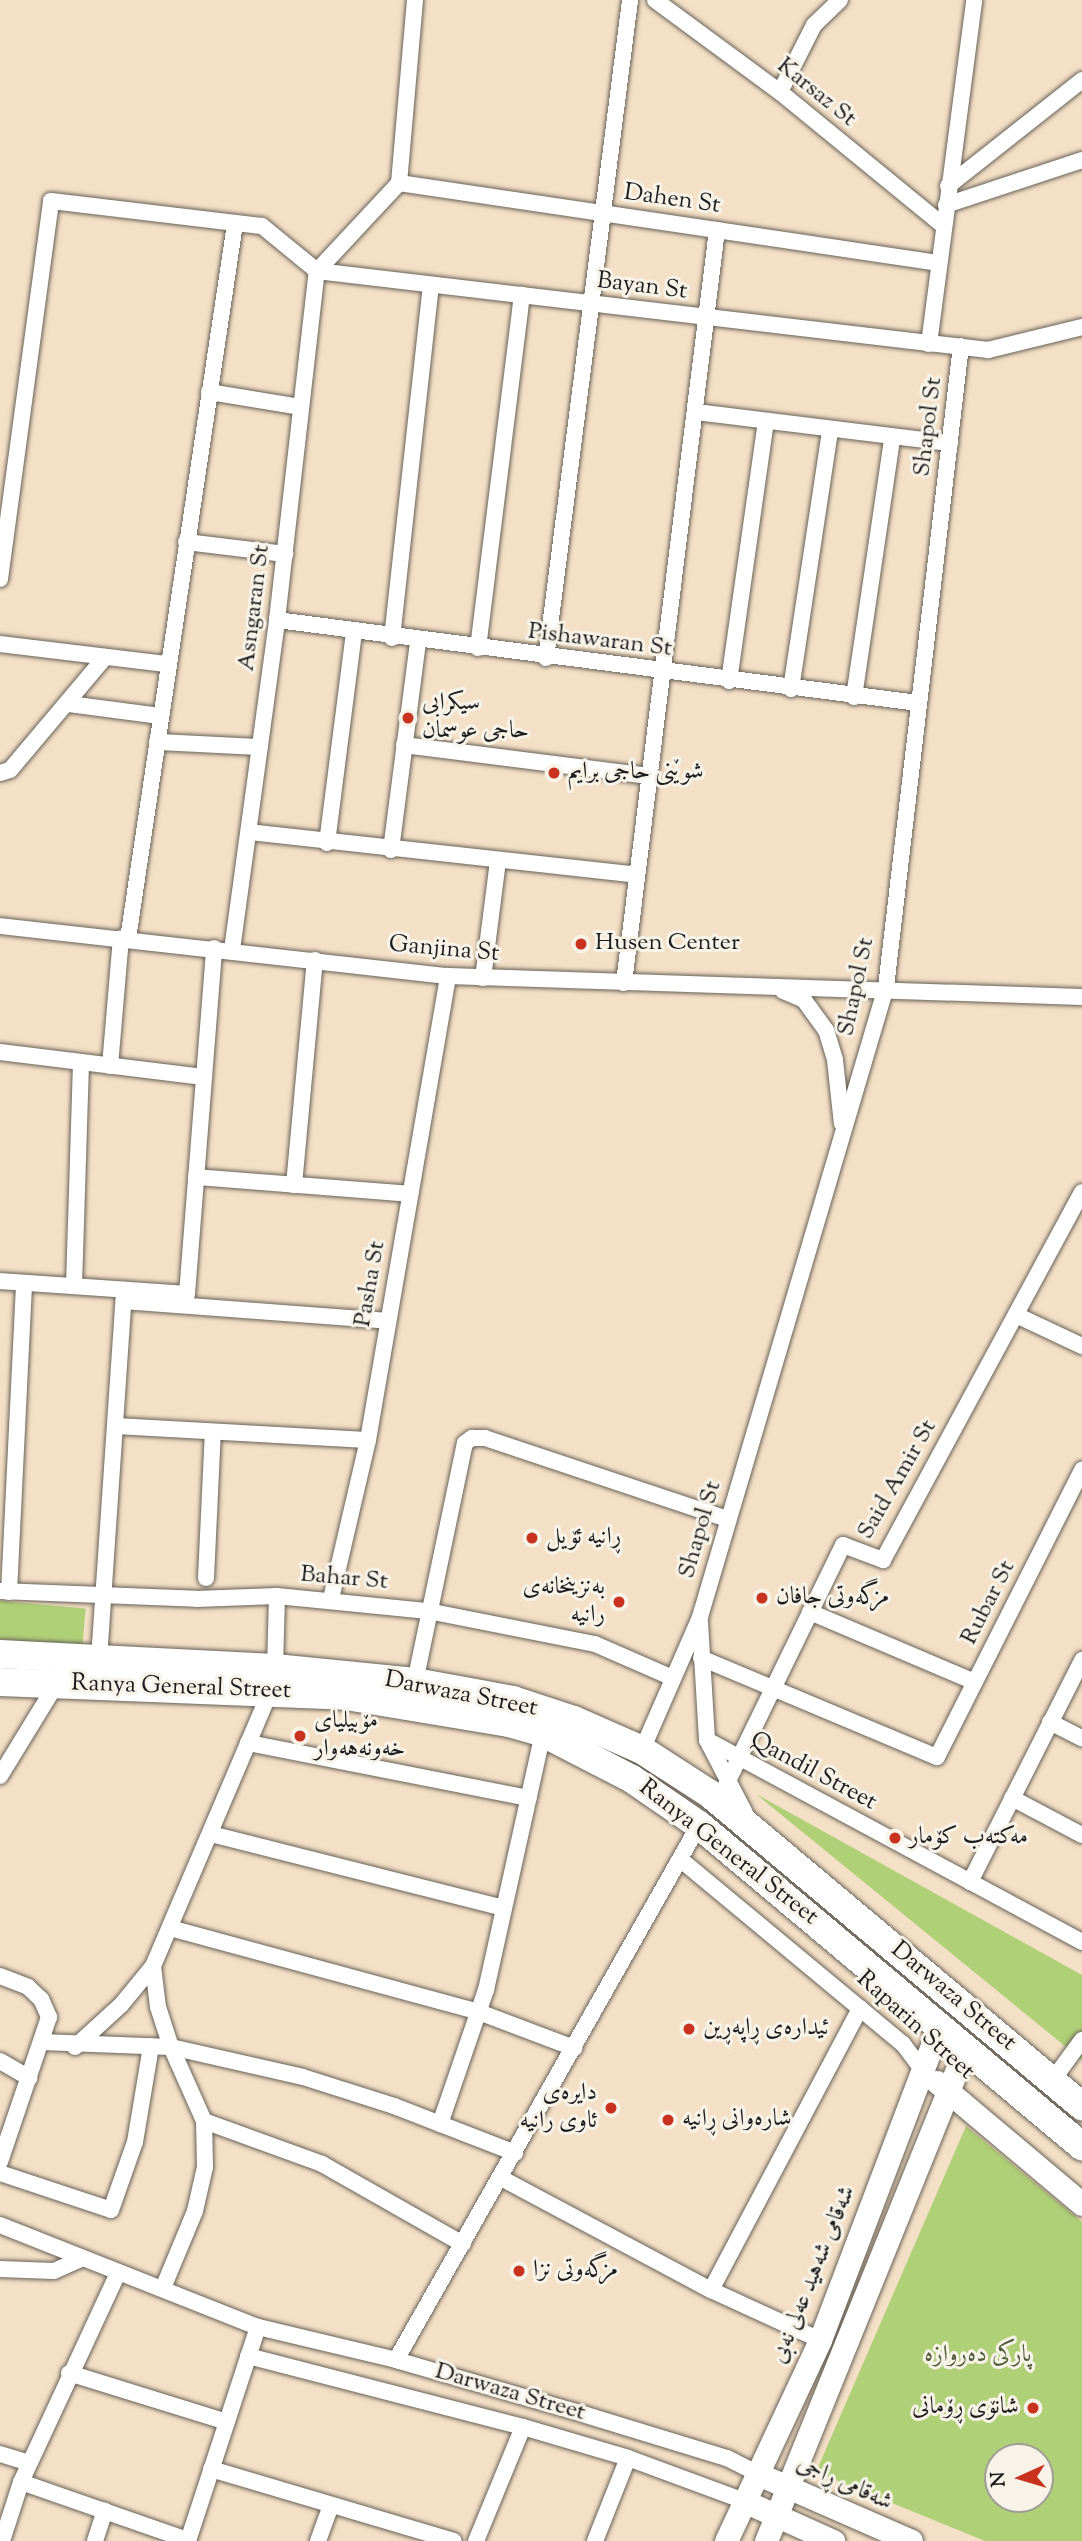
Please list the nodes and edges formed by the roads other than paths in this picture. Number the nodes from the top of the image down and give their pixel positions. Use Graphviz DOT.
graph roads {
  1 [pos="415,0"];
  2 [pos="630,0"];
  3 [pos="655,0"];
  4 [pos="841,0"];
  5 [pos="974,0"];
  6 [pos="1082,80"];
  7 [pos="780,92"];
  8 [pos="1082,160"];
  9 [pos="399,183"];
  10 [pos="948,186"];
  11 [pos="946,205"];
  12 [pos="602,213"];
  13 [pos="235,223"];
  14 [pos="944,226"];
  15 [pos="717,230"];
  16 [pos="939,263"];
  17 [pos="317,271"];
  18 [pos="430,285"];
  19 [pos="522,295"];
  20 [pos="588,303"];
  21 [pos="707,317"];
  22 [pos="1082,327"];
  23 [pos="929,344"];
  24 [pos="961,346"];
  25 [pos="209,392"];
  26 [pos="301,407"];
  27 [pos="696,412"];
  28 [pos="766,422"];
  29 [pos="830,431"];
  30 [pos="892,439"];
  31 [pos="950,443"];
  32 [pos="186,542"];
  33 [pos="285,554"];
  34 [pos="0,579"];
  35 [pos="277,620"];
  36 [pos="354,633"];
  37 [pos="392,638"];
  38 [pos="418,641"];
  39 [pos="0,644"];
  40 [pos="478,648"];
  41 [pos="105,657"];
  42 [pos="546,657"];
  43 [pos="166,664"];
  44 [pos="662,671"];
  45 [pos="730,681"];
  46 [pos="791,689"];
  47 [pos="853,697"];
  48 [pos="918,703"];
  49 [pos="69,704"];
  50 [pos="160,716"];
  51 [pos="157,741"];
  52 [pos="404,745"];
  53 [pos="260,747"];
  54 [pos="0,773"];
  55 [pos="649,776"];
  56 [pos="249,832"];
  57 [pos="327,843"];
  58 [pos="391,850"];
  59 [pos="498,862"];
  60 [pos="636,876"];
  61 [pos="0,926"];
  62 [pos="124,939"];
  63 [pos="214,948"];
  64 [pos="232,950"];
  65 [pos="315,960"];
  66 [pos="448,976"];
  67 [pos="483,978"];
  68 [pos="624,983"];
  69 [pos="886,987"];
  70 [pos="757,988"];
  71 [pos="1082,998"];
  72 [pos="0,1052"];
  73 [pos="81,1062"];
  74 [pos="110,1066"];
  75 [pos="203,1077"];
  76 [pos="837,1159"];
  77 [pos="196,1177"];
  78 [pos="294,1185"];
  79 [pos="1082,1192"];
  80 [pos="410,1194"];
  81 [pos="0,1281"];
  82 [pos="24,1283"];
  83 [pos="74,1286"];
  84 [pos="124,1295"];
  85 [pos="1016,1315"];
  86 [pos="387,1321"];
  87 [pos="1082,1346"];
  88 [pos="115,1426"];
  89 [pos="213,1432"];
  90 [pos="368,1440"];
  91 [pos="1082,1470"];
  92 [pos="727,1520"];
  93 [pos="206,1578"];
  94 [pos="5,1591"];
  95 [pos="101,1595"];
  96 [pos="277,1596"];
  97 [pos="331,1599"];
  98 [pos="428,1611"];
  99 [pos="810,1612"];
  100 [pos="700,1617"];
  101 [pos="0,1654"];
  102 [pos="701,1658"];
  103 [pos="99,1659"];
  104 [pos="1082,1660"];
  105 [pos="673,1678"];
  106 [pos="272,1680"];
  107 [pos="0,1682"];
  108 [pos="415,1682"];
  109 [pos="975,1682"];
  110 [pos="57,1683"];
  111 [pos="773,1686"];
  112 [pos="1050,1722"];
  113 [pos="543,1733"];
  114 [pos="1082,1738"];
  115 [pos="707,1740"];
  116 [pos="248,1743"];
  117 [pos="642,1751"];
  118 [pos="739,1758"];
  119 [pos="0,1776"];
  120 [pos="726,1785"];
  121 [pos="529,1798"];
  122 [pos="1012,1798"];
  123 [pos="699,1825"];
  124 [pos="756,1830"];
  125 [pos="211,1834"];
  126 [pos="1082,1835"];
  127 [pos="680,1860"];
  128 [pos="970,1882"];
  129 [pos="504,1908"];
  130 [pos="170,1928"];
  131 [pos="1082,1942"];
  132 [pos="153,1966"];
  133 [pos="0,1976"];
  134 [pos="860,2008"];
  135 [pos="479,2012"];
  136 [pos="940,2024"];
  137 [pos="1082,2040"];
  138 [pos="41,2042"];
  139 [pos="151,2046"];
  140 [pos="75,2047"];
  141 [pos="171,2047"];
  142 [pos="966,2047"];
  143 [pos="574,2048"];
  144 [pos="0,2061"];
  145 [pos="921,2068"];
  146 [pos="29,2078"];
  147 [pos="1052,2081"];
  148 [pos="947,2091"];
  149 [pos="1082,2106"];
  150 [pos="204,2121"];
  151 [pos="440,2124"];
  152 [pos="1082,2146"];
  153 [pos="515,2153"];
  154 [pos="0,2162"];
  155 [pos="0,2173"];
  156 [pos="501,2178"];
  157 [pos="1082,2204"];
  158 [pos="0,2225"];
  159 [pos="463,2244"];
  160 [pos="81,2259"];
  161 [pos="0,2269"];
  162 [pos="118,2273"];
  163 [pos="163,2288"];
  164 [pos="711,2290"];
  165 [pos="258,2327"];
  166 [pos="820,2340"];
  167 [pos="248,2356"];
  168 [pos="396,2360"];
  169 [pos="69,2373"];
  170 [pos="227,2422"];
  171 [pos="523,2427"];
  172 [pos="0,2454"];
  173 [pos="628,2458"];
  174 [pos="29,2463"];
  175 [pos="211,2469"];
  176 [pos="758,2474"];
  177 [pos="21,2482"];
  178 [pos="789,2489"];
  179 [pos="744,2501"];
  180 [pos="331,2505"];
  181 [pos="105,2511"];
  182 [pos="777,2518"];
  183 [pos="2,2541"];
  184 [pos="95,2541"];
  185 [pos="188,2541"];
  186 [pos="318,2541"];
  187 [pos="454,2541"];
  188 [pos="475,2541"];
  189 [pos="595,2541"];
  190 [pos="726,2541"];
  191 [pos="766,2541"];
  192 [pos="832,2541"];
  193 [pos="911,2541"];
  1 -- 9 [label="street"];
  2 -- 12 [label="street"];
  3 -- 7 [label="street, Karsaz St"];
  4 -- 7 [label="street"];
  5 -- 10 [label="street"];
  6 -- 10 [label="street"];
  7 -- 14 [label="street, Karsaz St"];
  8 -- 11 [label="street"];
  9 -- 12 [label="street, Dahen St"];
  9 -- 17 [label="street"];
  10 -- 11 [label="street"];
  11 -- 14 [label="street"];
  12 -- 15 [label="street, Dahen St"];
  12 -- 20 [label="street"];
  13 -- 17 [label="street"];
  13 -- 25 [label="street"];
  13 -- 34 [label="street"];
  14 -- 16 [label="street"];
  15 -- 16 [label="street, Dahen St"];
  15 -- 21 [label="street"];
  16 -- 23 [label="street"];
  17 -- 18 [label="street, Bayan St"];
  17 -- 26 [label="street, Asngaran St"];
  18 -- 19 [label="street, Bayan St"];
  18 -- 37 [label="street"];
  19 -- 20 [label="street, Bayan St"];
  19 -- 40 [label="street"];
  20 -- 21 [label="street, Bayan St"];
  20 -- 42 [label="street"];
  21 -- 23 [label="street, Bayan St"];
  21 -- 27 [label="street"];
  22 -- 24 [label="street, Bayan St"];
  23 -- 24 [label="street, Bayan St"];
  24 -- 31 [label="street, Shapol St"];
  25 -- 26 [label="street"];
  25 -- 32 [label="street"];
  26 -- 33 [label="street, Asngaran St"];
  27 -- 28 [label="street"];
  27 -- 44 [label="street"];
  28 -- 29 [label="street"];
  28 -- 45 [label="street"];
  29 -- 30 [label="street"];
  29 -- 46 [label="street"];
  30 -- 31 [label="street"];
  30 -- 47 [label="street"];
  31 -- 48 [label="street, Shapol St"];
  32 -- 33 [label="street"];
  32 -- 43 [label="street"];
  33 -- 35 [label="street, Asngaran St"];
  35 -- 36 [label="street, Pishawaran St"];
  35 -- 53 [label="street, Asngaran St"];
  36 -- 37 [label="street, Pishawaran St"];
  36 -- 57 [label="street"];
  37 -- 38 [label="street, Pishawaran St"];
  38 -- 40 [label="street, Pishawaran St"];
  38 -- 52 [label="street"];
  39 -- 41 [label="street"];
  40 -- 42 [label="street, Pishawaran St"];
  41 -- 43 [label="street"];
  41 -- 49 [label="street"];
  42 -- 44 [label="street, Pishawaran St"];
  43 -- 50 [label="street"];
  44 -- 45 [label="street, Pishawaran St"];
  44 -- 55 [label="street"];
  45 -- 46 [label="street, Pishawaran St"];
  46 -- 47 [label="street, Pishawaran St"];
  47 -- 48 [label="street, Pishawaran St"];
  48 -- 69 [label="street, Shapol St"];
  49 -- 50 [label="street"];
  49 -- 54 [label="street"];
  50 -- 51 [label="street"];
  51 -- 53 [label="street"];
  51 -- 62 [label="street"];
  52 -- 55 [label="street"];
  52 -- 58 [label="street"];
  53 -- 56 [label="street, Asngaran St"];
  55 -- 60 [label="street"];
  56 -- 57 [label="street"];
  56 -- 64 [label="street, Asngaran St"];
  57 -- 58 [label="street"];
  58 -- 59 [label="street"];
  59 -- 60 [label="street"];
  59 -- 67 [label="street"];
  60 -- 68 [label="street"];
  61 -- 62 [label="street, Ganjina St"];
  62 -- 63 [label="street, Ganjina St"];
  62 -- 74 [label="street"];
  63 -- 64 [label="street, Ganjina St"];
  63 -- 75 [label="street"];
  64 -- 65 [label="street, Ganjina St"];
  65 -- 66 [label="street, Ganjina St"];
  65 -- 78 [label="street"];
  66 -- 67 [label="street, Ganjina St"];
  66 -- 80 [label="street, Pasha St"];
  67 -- 68 [label="street, Ganjina St"];
  68 -- 70 [label="street, Ganjina St"];
  69 -- 70 [label="street, Ganjina St"];
  69 -- 71 [label="street, Ganjina St"];
  69 -- 76 [label="street, Shapol St"];
  70 -- 76 [label="street"];
  72 -- 73 [label="street"];
  73 -- 74 [label="street"];
  73 -- 83 [label="street"];
  74 -- 75 [label="street"];
  75 -- 77 [label="street"];
  76 -- 92 [label="street, Shapol St"];
  77 -- 78 [label="street"];
  77 -- 84 [label="street"];
  78 -- 80 [label="street"];
  79 -- 85 [label="street, Said Amir St"];
  80 -- 86 [label="street, Pasha St"];
  81 -- 82 [label="street"];
  82 -- 83 [label="street"];
  82 -- 94 [label="street"];
  83 -- 84 [label="street"];
  84 -- 86 [label="street"];
  84 -- 88 [label="street"];
  85 -- 87 [label="street"];
  85 -- 99 [label="street, Said Amir St"];
  86 -- 90 [label="street, Pasha St"];
  88 -- 89 [label="street"];
  88 -- 95 [label="street"];
  89 -- 90 [label="street"];
  89 -- 93 [label="street"];
  90 -- 97 [label="street, Pasha St"];
  91 -- 109 [label="street, Rubar St"];
  92 -- 98 [label="street"];
  92 -- 100 [label="street, Shapol St"];
  94 -- 95 [label="street, Bahar St"];
  95 -- 96 [label="street, Bahar St"];
  95 -- 103 [label="street"];
  96 -- 97 [label="street, Bahar St"];
  96 -- 106 [label="street"];
  97 -- 98 [label="street, Bahar St"];
  98 -- 105 [label="street, Bahar St"];
  98 -- 108 [label="street"];
  99 -- 109 [label="street"];
  99 -- 111 [label="street, Said Amir St"];
  100 -- 102 [label="street"];
  100 -- 105 [label="street"];
  101 -- 103 [label="highway, Darwaza Street"];
  102 -- 111 [label="street"];
  102 -- 115 [label="street"];
  103 -- 106 [label="highway, Darwaza Street"];
  104 -- 112 [label="street"];
  105 -- 117 [label="street"];
  106 -- 108 [label="highway, Darwaza Street"];
  106 -- 110 [label="highway, Ranya General Street"];
  106 -- 113 [label="highway, Ranya General Street"];
  106 -- 116 [label="street"];
  107 -- 110 [label="highway, Ranya General Street"];
  108 -- 117 [label="highway, Darwaza Street"];
  109 -- 111 [label="street, Rubar St"];
  110 -- 119 [label="street"];
  111 -- 118 [label="street, Said Amir St"];
  112 -- 114 [label="street"];
  112 -- 122 [label="street"];
  113 -- 121 [label="street"];
  113 -- 123 [label="highway, Ranya General Street"];
  115 -- 118 [label="street, Qandil Street"];
  115 -- 120 [label="street"];
  116 -- 121 [label="street"];
  116 -- 125 [label="street"];
  117 -- 124 [label="highway, Darwaza Street"];
  118 -- 120 [label="street, Said Amir St"];
  118 -- 128 [label="street, Qandil Street"];
  120 -- 124 [label="street"];
  121 -- 129 [label="street"];
  122 -- 126 [label="street"];
  122 -- 128 [label="street"];
  123 -- 127 [label="street"];
  123 -- 136 [label="highway, Ranya General Street"];
  124 -- 147 [label="highway, Darwaza Street"];
  125 -- 129 [label="street"];
  125 -- 130 [label="street"];
  127 -- 134 [label="street, Raparin Street"];
  127 -- 143 [label="street"];
  128 -- 131 [label="street, Qandil Street"];
  129 -- 135 [label="street"];
  130 -- 132 [label="street"];
  130 -- 135 [label="street"];
  132 -- 140 [label="street"];
  132 -- 141 [label="street"];
  133 -- 138 [label="street"];
  134 -- 145 [label="street, Raparin Street"];
  134 -- 164 [label="street"];
  135 -- 143 [label="street"];
  135 -- 151 [label="street"];
  136 -- 142 [label="highway, Ranya General Street"];
  136 -- 145 [label="main road, شەقامی شەهید عەلی نەبی"];
  137 -- 147 [label="street"];
  138 -- 140 [label="street"];
  138 -- 146 [label="street"];
  139 -- 140 [label="street"];
  139 -- 141 [label="street"];
  139 -- 155 [label="street"];
  141 -- 150 [label="street"];
  141 -- 151 [label="street"];
  142 -- 148 [label="main road"];
  142 -- 152 [label="highway, Ranya General Street"];
  143 -- 153 [label="street"];
  144 -- 146 [label="street"];
  145 -- 148 [label="main road, Raparin Street"];
  145 -- 166 [label="main road, شەقامی شەهید عەلی نەبی"];
  146 -- 154 [label="street"];
  147 -- 149 [label="highway, Darwaza Street"];
  148 -- 157 [label="main road, Raparin Street"];
  148 -- 178 [label="main road"];
  150 -- 159 [label="street"];
  150 -- 163 [label="street"];
  151 -- 153 [label="street"];
  153 -- 156 [label="street"];
  156 -- 159 [label="street"];
  156 -- 164 [label="street"];
  158 -- 160 [label="street, Darwaza Street"];
  159 -- 168 [label="street"];
  160 -- 161 [label="street"];
  160 -- 162 [label="street, Darwaza Street"];
  162 -- 163 [label="street, Darwaza Street"];
  162 -- 169 [label="street"];
  163 -- 165 [label="street, Darwaza Street"];
  164 -- 166 [label="street"];
  165 -- 167 [label="street"];
  165 -- 168 [label="street, Darwaza Street"];
  166 -- 176 [label="main road, شەقامی شەهید عەلی نەبی"];
  167 -- 170 [label="street"];
  167 -- 171 [label="street, Darwaza Street"];
  168 -- 176 [label="street, Darwaza Street"];
  169 -- 170 [label="street"];
  169 -- 174 [label="street"];
  170 -- 175 [label="street"];
  171 -- 173 [label="street, Darwaza Street"];
  171 -- 188 [label="street"];
  172 -- 174 [label="street"];
  173 -- 179 [label="street, Darwaza Street"];
  173 -- 189 [label="street"];
  174 -- 177 [label="street"];
  175 -- 180 [label="street"];
  175 -- 185 [label="street"];
  176 -- 178 [label="main road, شەقامی ڕاجی"];
  176 -- 179 [label="main road, شەقامی شەهید عەلی نەبی"];
  177 -- 181 [label="street"];
  177 -- 183 [label="street"];
  178 -- 182 [label="main road"];
  178 -- 193 [label="main road, شەقامی ڕاجی"];
  179 -- 182 [label="main road"];
  179 -- 190 [label="main road, شەقامی شەهید عەلی نەبی"];
  180 -- 186 [label="street"];
  180 -- 187 [label="street"];
  181 -- 184 [label="street"];
  181 -- 185 [label="street"];
  182 -- 191 [label="main road"];
  182 -- 192 [label="main road"];
}
